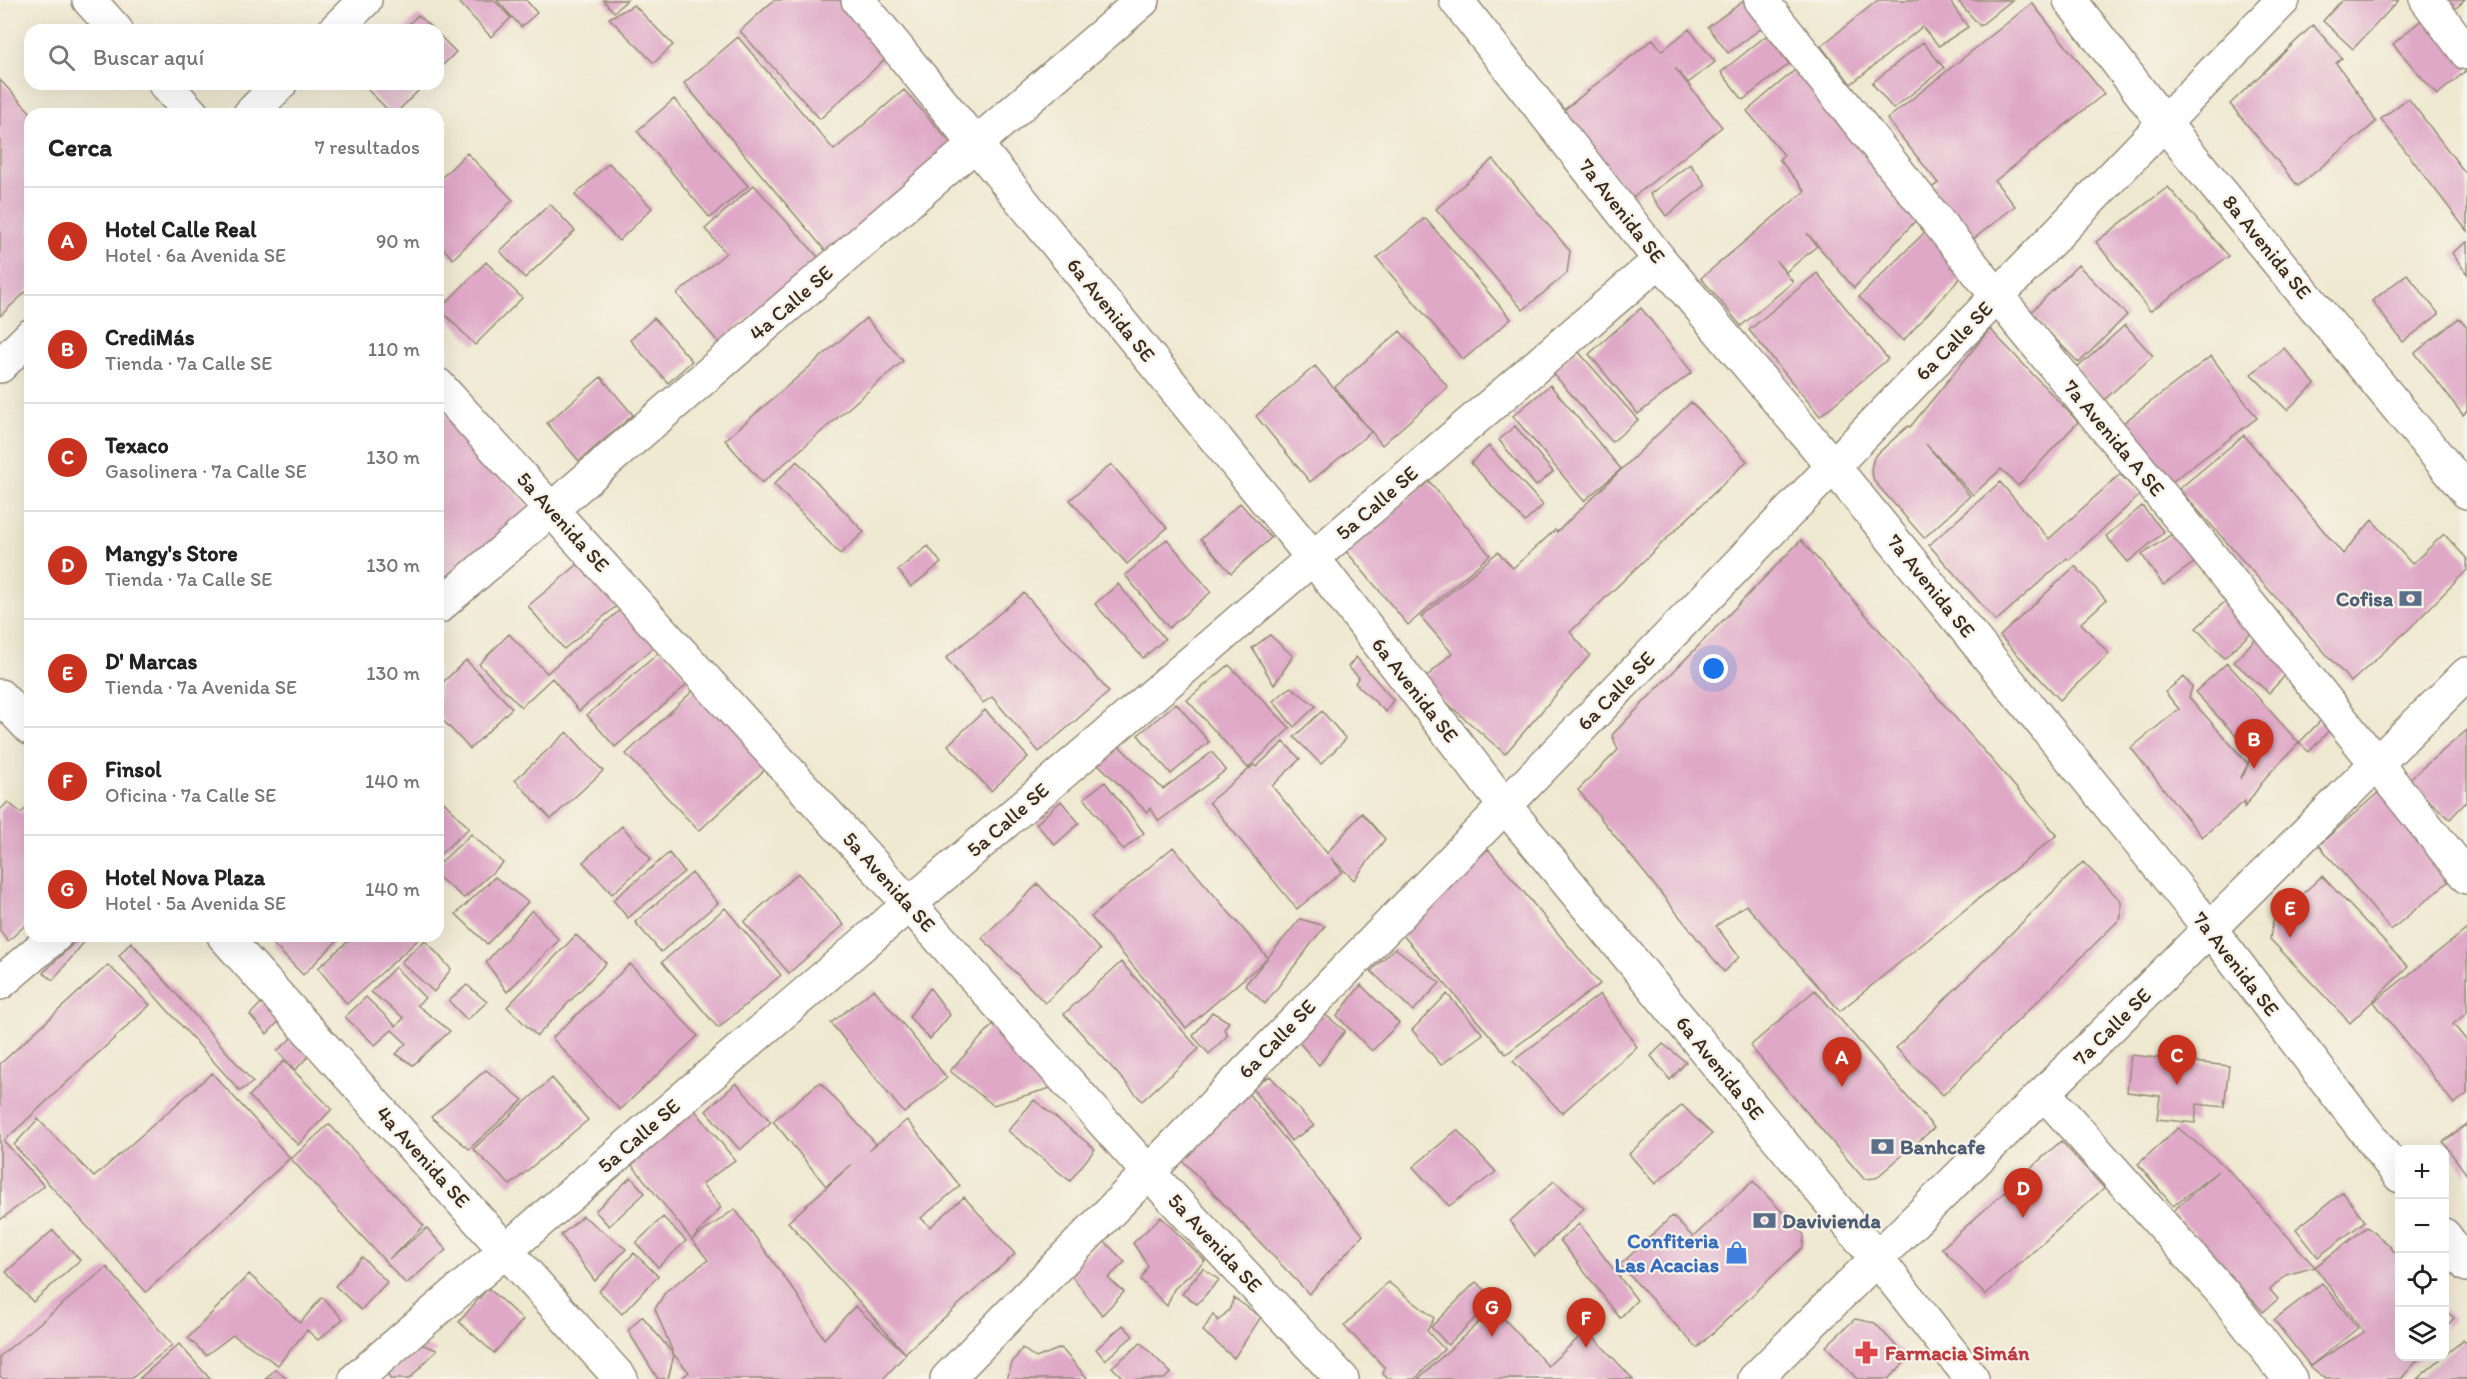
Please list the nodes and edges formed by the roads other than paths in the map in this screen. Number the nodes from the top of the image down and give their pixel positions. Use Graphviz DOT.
graph roads {
  1 [pos="89,0"];
  2 [pos="365,0"];
  3 [pos="858,0"];
  4 [pos="1143,0"];
  5 [pos="1456,0"];
  6 [pos="1761,0"];
  7 [pos="2070,0"];
  8 [pos="2283,0"];
  9 [pos="2427,0"];
  10 [pos="111,24"];
  11 [pos="341,24"];
  12 [pos="2467,53"];
  13 [pos="170,90"];
  14 [pos="274,90"];
  15 [pos="187,108"];
  16 [pos="256,108"];
  17 [pos="2164,123"];
  18 [pos="976,144"];
  19 [pos="1660,260"];
  20 [pos="1997,296"];
  21 [pos="24,342"];
  22 [pos="0,366"];
  23 [pos="444,392"];
  24 [pos="1833,466"];
  25 [pos="2467,492"];
  26 [pos="551,510"];
  27 [pos="1313,558"];
  28 [pos="444,602"];
  29 [pos="2467,674"];
  30 [pos="0,696"];
  31 [pos="24,722"];
  32 [pos="2377,763"];
  33 [pos="1505,806"];
  34 [pos="2467,878"];
  35 [pos="909,904"];
  36 [pos="2210,929"];
  37 [pos="48,942"];
  38 [pos="229,942"];
  39 [pos="0,983"];
  40 [pos="2045,1094"];
  41 [pos="2395,1170"];
  42 [pos="1148,1172"];
  43 [pos="2449,1240"];
  44 [pos="507,1250"];
  45 [pos="1878,1260"];
  46 [pos="2467,1265"];
  47 [pos="356,1379"];
  48 [pos="621,1379"];
  49 [pos="947,1379"];
  50 [pos="1342,1379"];
  51 [pos="1755,1379"];
  52 [pos="1972,1379"];
  53 [pos="2290,1379"];
  1 -- 10 [label="street"];
  2 -- 11 [label="street"];
  3 -- 18 [label="street, 6a Avenida SE"];
  4 -- 18 [label="street, 4a Calle SE"];
  5 -- 19 [label="street, 7a Avenida SE"];
  6 -- 20 [label="street, 7a Avenida A SE"];
  7 -- 17 [label="street, 8a Avenida SE"];
  8 -- 17 [label="street, 6a Calle SE"];
  9 -- 12 [label="street"];
  13 -- 15 [label="street"];
  14 -- 16 [label="street"];
  17 -- 20 [label="street, 6a Calle SE"];
  17 -- 25 [label="street, 8a Avenida SE"];
  18 -- 26 [label="street, 4a Calle SE"];
  18 -- 27 [label="street, 6a Avenida SE"];
  19 -- 24 [label="street, 7a Avenida SE"];
  19 -- 27 [label="street, 5a Calle SE"];
  20 -- 24 [label="street, 6a Calle SE"];
  20 -- 32 [label="street, 7a Avenida A SE"];
  21 -- 22 [label="street"];
  23 -- 26 [label="street, 5a Avenida SE"];
  24 -- 33 [label="street, 6a Calle SE"];
  24 -- 36 [label="street, 7a Avenida SE"];
  26 -- 28 [label="street, 4a Calle SE"];
  26 -- 35 [label="street, 5a Avenida SE"];
  27 -- 33 [label="street, 6a Avenida SE"];
  27 -- 35 [label="street, 5a Calle SE"];
  29 -- 32 [label="street, 7a Calle SE"];
  30 -- 31 [label="street"];
  32 -- 34 [label="street, 7a Avenida A SE"];
  32 -- 36 [label="street, 7a Calle SE"];
  33 -- 42 [label="street, 6a Calle SE"];
  33 -- 45 [label="street, 6a Avenida SE"];
  35 -- 42 [label="street, 5a Avenida SE"];
  35 -- 44 [label="street, 5a Calle SE"];
  36 -- 40 [label="street, 7a Calle SE"];
  36 -- 41 [label="street, 7a Avenida SE"];
  37 -- 39 [label="street"];
  38 -- 44 [label="street, 4a Avenida SE"];
  40 -- 45 [label="street, 7a Calle SE"];
  40 -- 53 [label="street"];
  42 -- 49 [label="street, 6a Calle SE"];
  42 -- 50 [label="street, 5a Avenida SE"];
  43 -- 46 [label="street"];
  44 -- 47 [label="street, 5a Calle SE"];
  44 -- 48 [label="street, 4a Avenida SE"];
  45 -- 51 [label="street, 7a Calle SE"];
  45 -- 52 [label="street, 6a Avenida SE"];
}
